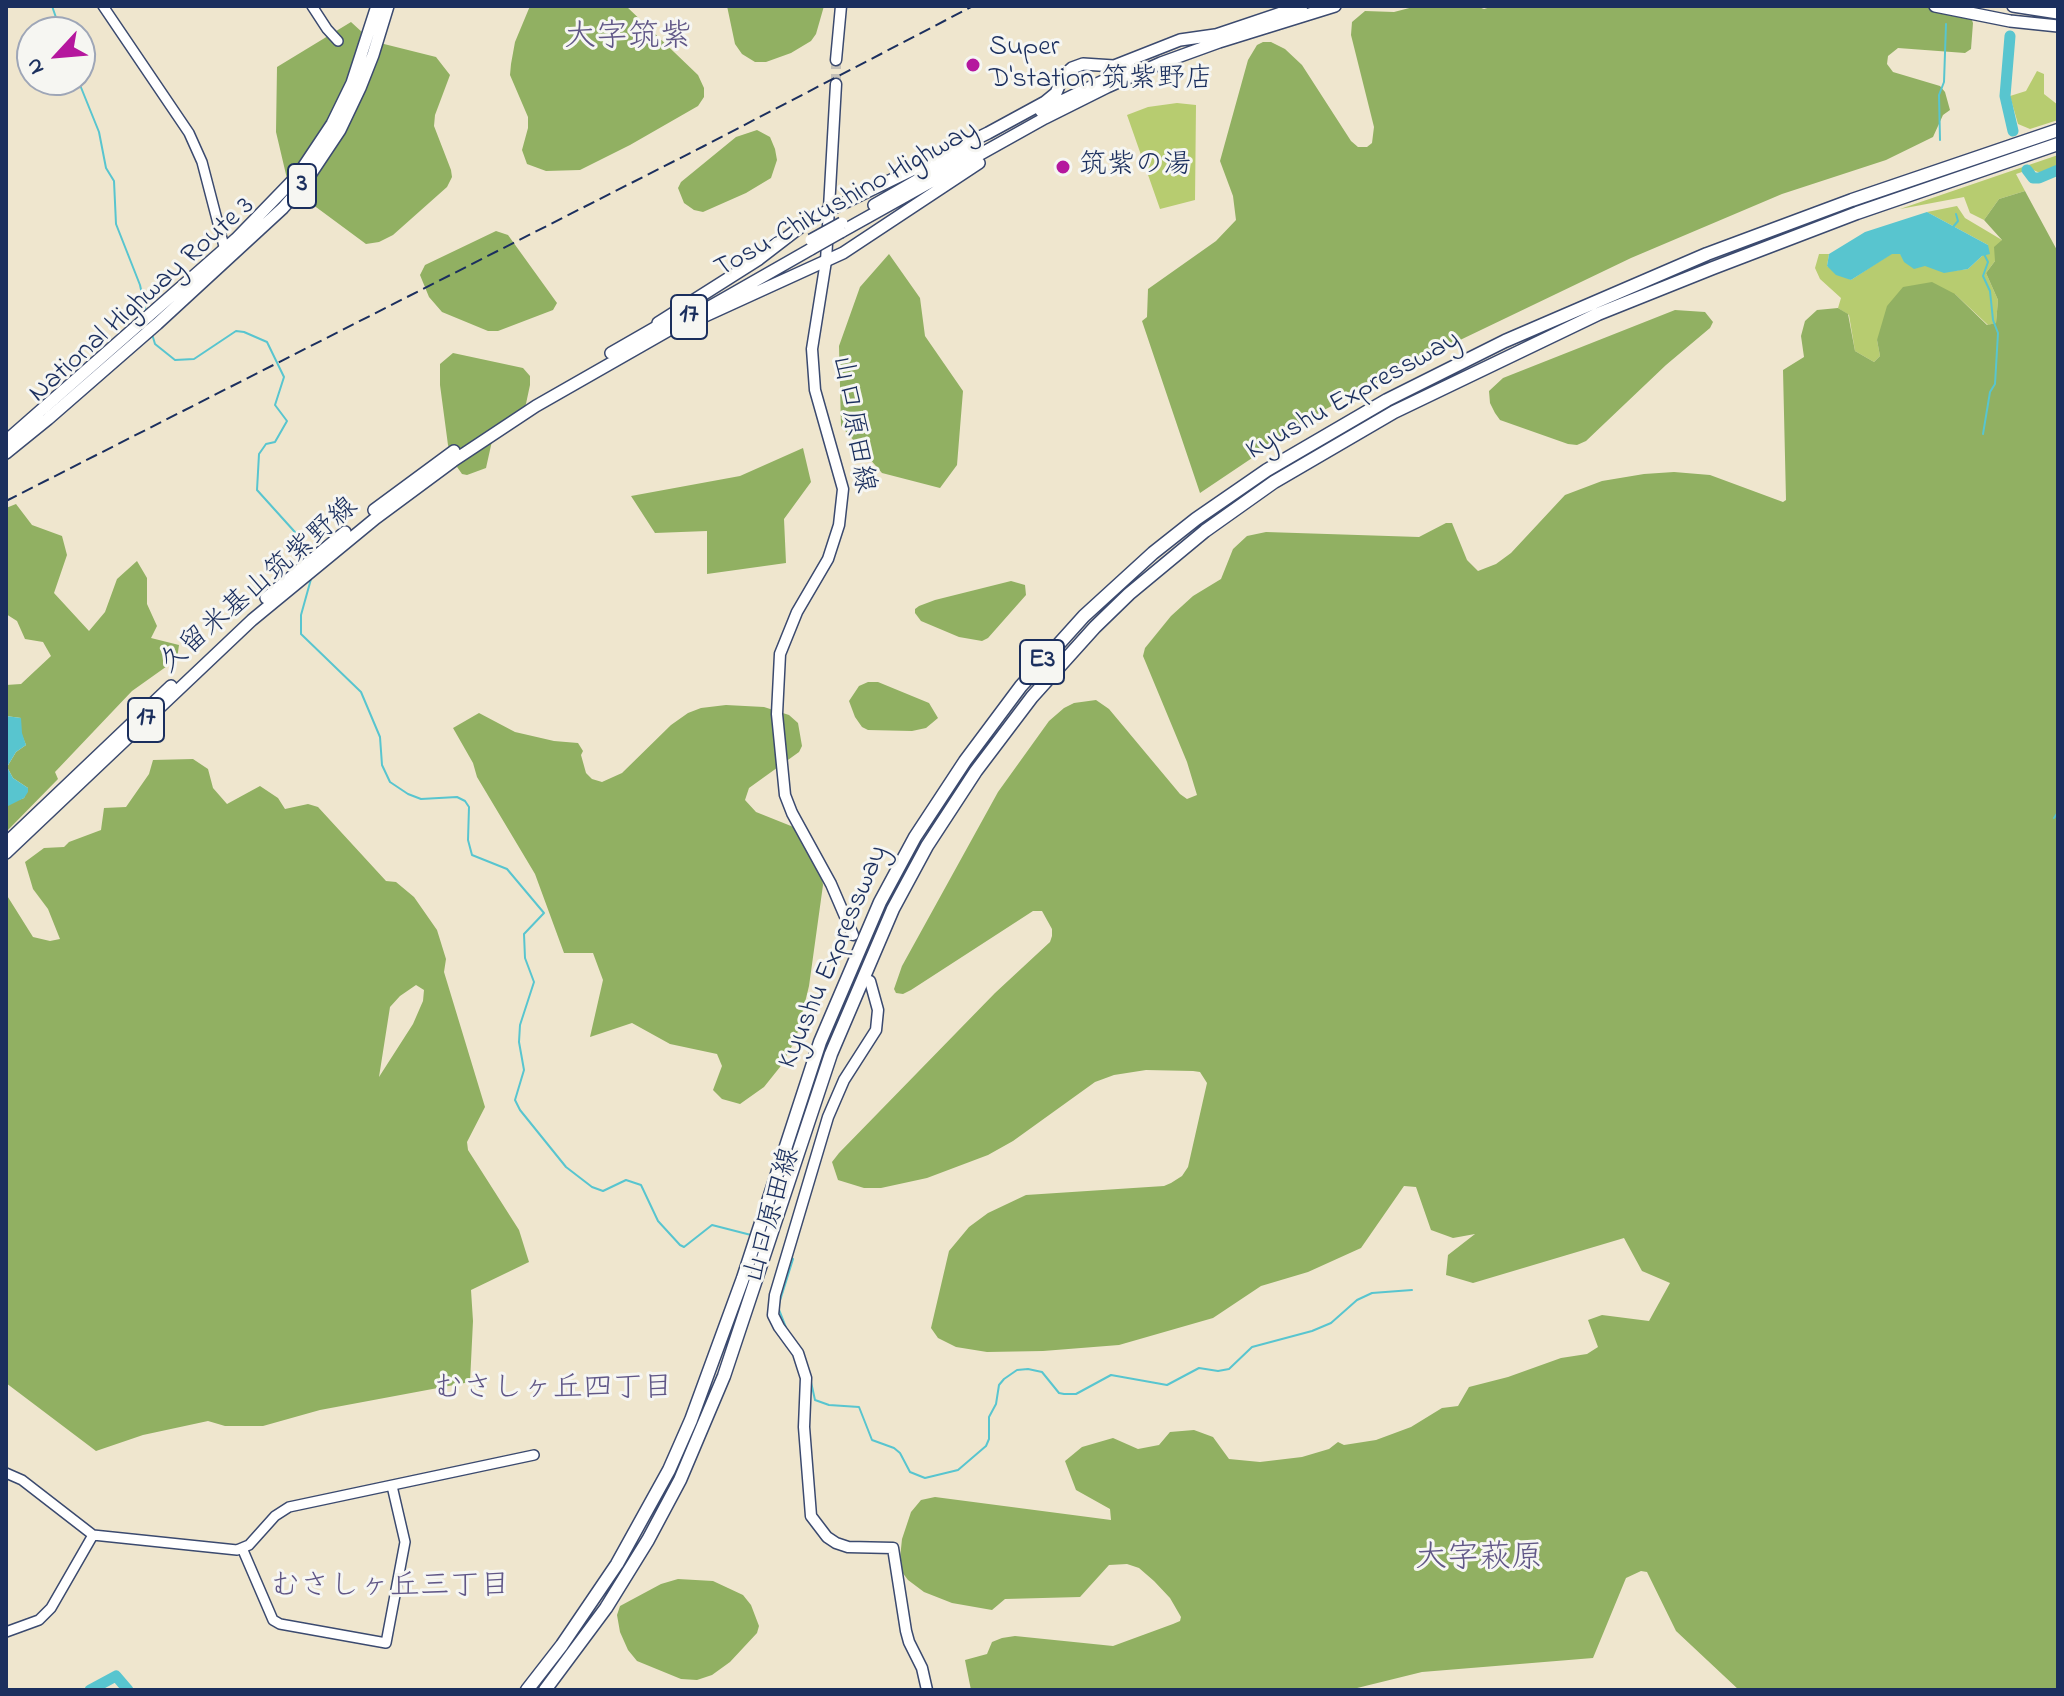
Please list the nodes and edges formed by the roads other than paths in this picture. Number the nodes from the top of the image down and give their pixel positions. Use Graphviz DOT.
graph roads {
  1 [pos="103,6"];
  2 [pos="312,6"];
  3 [pos="377,6"];
  4 [pos="388,6"];
  5 [pos="841,6"];
  6 [pos="1302,6"];
  7 [pos="1335,6"];
  8 [pos="1935,6"];
  9 [pos="2013,6"];
  10 [pos="2058,13"];
  11 [pos="2058,26"];
  12 [pos="1215,35"];
  13 [pos="338,41"];
  14 [pos="836,60"];
  15 [pos="836,84"];
  16 [pos="1045,118"];
  17 [pos="2058,130"];
  18 [pos="2058,144"];
  19 [pos="830,209"];
  20 [pos="842,227"];
  21 [pos="226,254"];
  22 [pos="826,261"];
  23 [pos="633,344"];
  24 [pos="569,382"];
  25 [pos="13,440"];
  26 [pos="6,453"];
  27 [pos="285,586"];
  28 [pos="6,843"];
  29 [pos="6,853"];
  30 [pos="853,935"];
  31 [pos="870,981"];
  32 [pos="534,1455"];
  33 [pos="6,1473"];
  34 [pos="392,1486"];
  35 [pos="93,1535"];
  36 [pos="242,1548"];
  37 [pos="6,1632"];
  38 [pos="527,1690"];
  39 [pos="545,1690"];
  40 [pos="927,1690"];
  1 -- 21 [label="street"];
  2 -- 13 [label="street"];
  3 -- 21 [label="main road, National Highway Route 3 / 3"];
  4 -- 21 [label="main road, National Highway Route 3 / 3"];
  5 -- 14 [label="main road"];
  6 -- 12 [label="main road, Tosu-Chikushino Highway / 17"];
  7 -- 16 [label="main road, Tosu-Chikushino Highway / 17"];
  8 -- 11 [label="main road"];
  9 -- 10 [label="main road"];
  12 -- 19 [label="main road"];
  12 -- 20 [label="main road, Tosu-Chikushino Highway / 17"];
  15 -- 19 [label="main road, 山口原田線"];
  16 -- 20 [label="main road, Tosu-Chikushino Highway / 17"];
  16 -- 22 [label="main road"];
  17 -- 38 [label="highway, Kyushu Expressway / E3"];
  18 -- 39 [label="highway, Kyushu Expressway / E3"];
  19 -- 22 [label="main road, 山口原田線"];
  19 -- 23 [label="main road"];
  20 -- 23 [label="main road, Tosu-Chikushino Highway / 17, bridge"];
  21 -- 25 [label="main road, National Highway Route 3 / 3"];
  22 -- 23 [label="main road"];
  22 -- 30 [label="main road, 山口原田線"];
  23 -- 24 [label="main road, Tosu-Chikushino Highway / 17"];
  24 -- 27 [label="main road, 久留米基山筑紫野線 / 17"];
  25 -- 26 [label="main road, National Highway Route 3 / 3"];
  27 -- 28 [label="main road, 久留米基山筑紫野線 / 17"];
  27 -- 29 [label="main road, 久留米基山筑紫野線 / 17"];
  31 -- 40 [label="main road, 山口原田線"];
  32 -- 34 [label="street"];
  33 -- 35 [label="street"];
  34 -- 36 [label="street"];
  34 -- 36 [label="street"];
  35 -- 36 [label="street"];
  35 -- 37 [label="street"];
}
